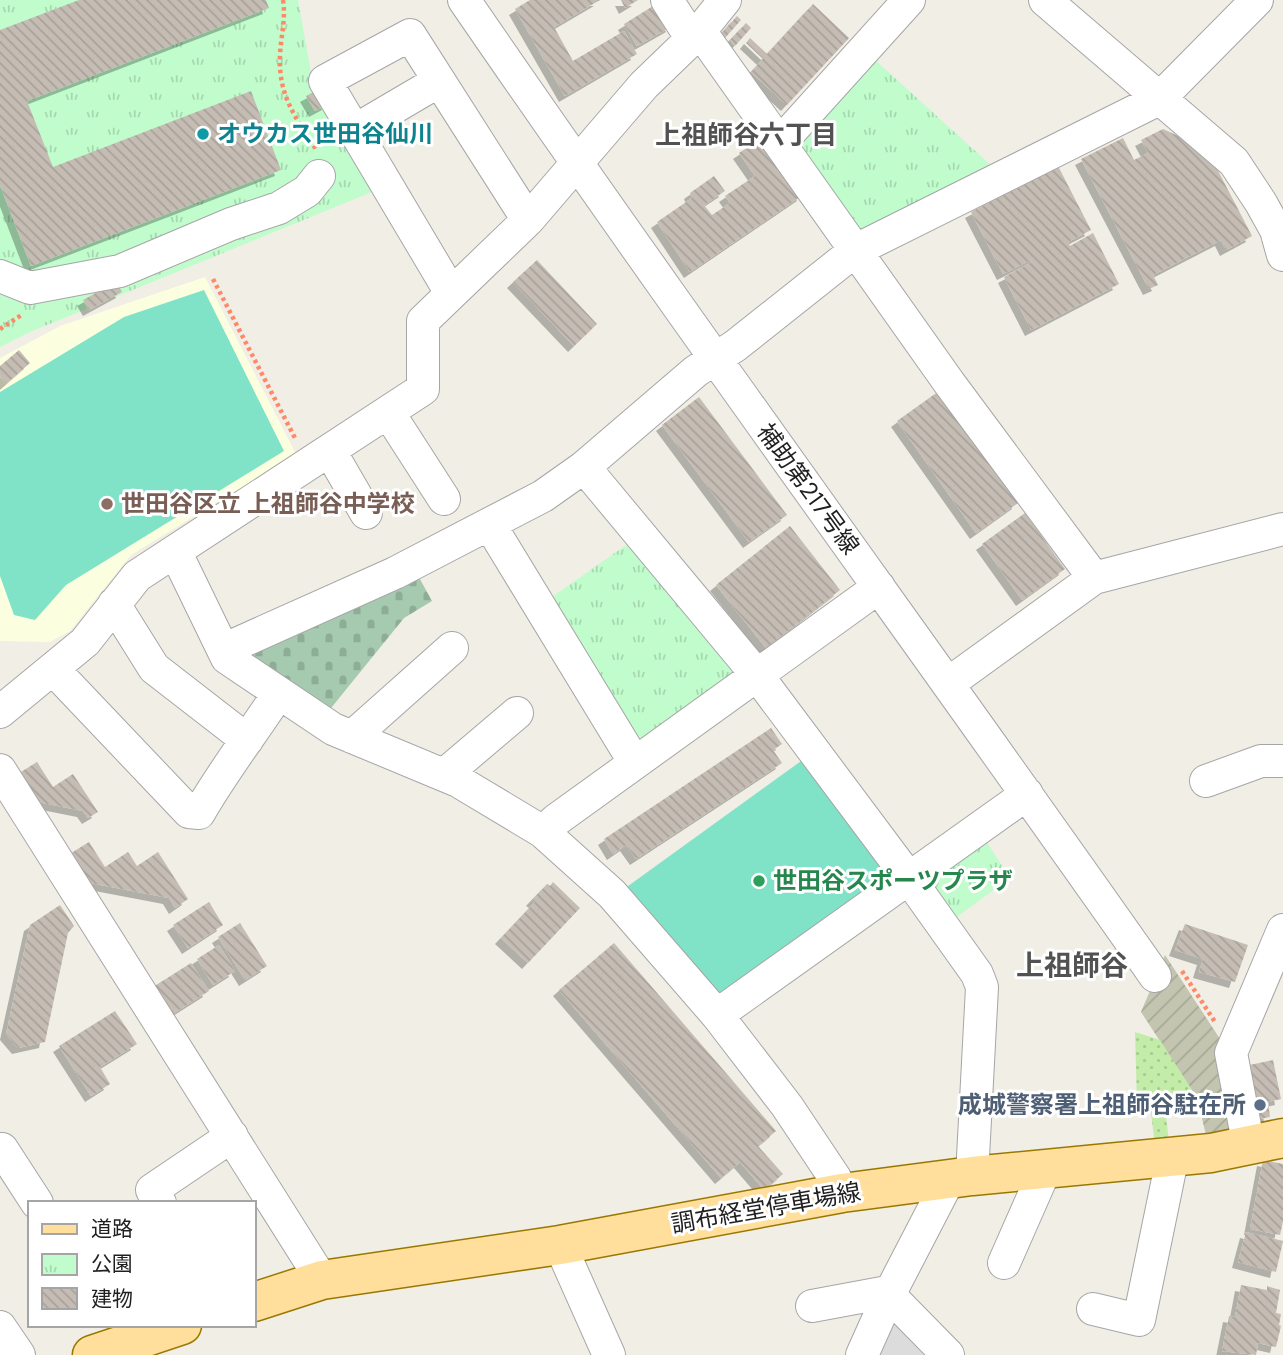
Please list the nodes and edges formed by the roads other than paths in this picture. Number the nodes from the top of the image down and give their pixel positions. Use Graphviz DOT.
graph roads {
  1 [pos="464,0"];
  2 [pos="667,0"];
  3 [pos="724,0"];
  4 [pos="909,0"];
  5 [pos="1045,0"];
  6 [pos="1257,0"];
  7 [pos="696,35"];
  8 [pos="439,81"];
  9 [pos="1159,99"];
  10 [pos="355,131"];
  11 [pos="780,143"];
  12 [pos="576,163"];
  13 [pos="319,176"];
  14 [pos="1272,202"];
  15 [pos="528,220"];
  16 [pos="856,250"];
  17 [pos="1283,255"];
  18 [pos="0,276"];
  19 [pos="451,293"];
  20 [pos="716,359"];
  21 [pos="388,412"];
  22 [pos="320,458"];
  23 [pos="584,467"];
  24 [pos="444,499"];
  25 [pos="366,513"];
  26 [pos="490,524"];
  27 [pos="1283,529"];
  28 [pos="175,551"];
  29 [pos="1094,578"];
  30 [pos="879,587"];
  31 [pos="114,604"];
  32 [pos="452,648"];
  33 [pos="223,650"];
  34 [pos="53,669"];
  35 [pos="757,676"];
  36 [pos="949,683"];
  37 [pos="278,694"];
  38 [pos="5,698"];
  39 [pos="517,713"];
  40 [pos="352,737"];
  41 [pos="247,740"];
  42 [pos="1283,761"];
  43 [pos="635,763"];
  44 [pos="0,770"];
  45 [pos="443,775"];
  46 [pos="1206,781"];
  47 [pos="1027,794"];
  48 [pos="543,832"];
  49 [pos="908,877"];
  50 [pos="1283,930"];
  51 [pos="1168,972"];
  52 [pos="717,1015"];
  53 [pos="232,1136"];
  54 [pos="1266,1142"];
  55 [pos="0,1151"];
  56 [pos="1173,1155"];
  57 [pos="1040,1170"];
  58 [pos="959,1178"];
  59 [pos="842,1193"];
  60 [pos="36,1201"];
  61 [pos="159,1201"];
  62 [pos="560,1245"];
  63 [pos="1004,1263"];
  64 [pos="322,1280"];
  65 [pos="888,1297"];
  66 [pos="256,1300"];
  67 [pos="812,1306"];
  68 [pos="1093,1309"];
  69 [pos="0,1327"];
  70 [pos="169,1327"];
  71 [pos="122,1334"];
  72 [pos="19,1355"];
  73 [pos="92,1355"];
  74 [pos="609,1355"];
  75 [pos="862,1355"];
  76 [pos="948,1355"];
  1 -- 12 [label="street, 補助第217号線"];
  2 -- 7 [label="street"];
  3 -- 7 [label="street"];
  4 -- 11 [label="street"];
  5 -- 9 [label="street"];
  6 -- 9 [label="street"];
  7 -- 11 [label="street"];
  7 -- 12 [label="street"];
  8 -- 10 [label="street"];
  8 -- 10 [label="street"];
  8 -- 15 [label="street"];
  9 -- 14 [label="street"];
  9 -- 16 [label="street"];
  10 -- 19 [label="street"];
  11 -- 16 [label="street"];
  12 -- 15 [label="street"];
  12 -- 20 [label="street, 補助第217号線"];
  13 -- 18 [label="street"];
  14 -- 17 [label="street"];
  15 -- 19 [label="street"];
  16 -- 20 [label="street"];
  16 -- 29 [label="street"];
  19 -- 21 [label="street"];
  20 -- 23 [label="street"];
  20 -- 30 [label="street, 補助第217号線"];
  21 -- 22 [label="street"];
  21 -- 24 [label="street"];
  22 -- 25 [label="street"];
  22 -- 28 [label="street"];
  23 -- 26 [label="street"];
  23 -- 35 [label="street"];
  26 -- 33 [label="street"];
  26 -- 43 [label="street"];
  27 -- 29 [label="street"];
  28 -- 31 [label="street"];
  28 -- 33 [label="street"];
  29 -- 36 [label="street"];
  30 -- 35 [label="street"];
  30 -- 36 [label="street, 補助第217号線"];
  31 -- 34 [label="street"];
  31 -- 41 [label="street"];
  32 -- 40 [label="street"];
  33 -- 37 [label="street"];
  34 -- 38 [label="street"];
  34 -- 41 [label="street"];
  35 -- 43 [label="street"];
  35 -- 49 [label="street"];
  36 -- 47 [label="street, 補助第217号線"];
  37 -- 40 [label="street"];
  37 -- 41 [label="street"];
  39 -- 45 [label="street"];
  40 -- 45 [label="street"];
  42 -- 46 [label="street"];
  43 -- 48 [label="street"];
  44 -- 53 [label="street"];
  45 -- 48 [label="street"];
  47 -- 49 [label="street"];
  47 -- 51 [label="street, 補助第217号線"];
  48 -- 52 [label="street"];
  49 -- 52 [label="street"];
  49 -- 58 [label="street"];
  50 -- 54 [label="street"];
  52 -- 59 [label="street"];
  53 -- 61 [label="street"];
  53 -- 64 [label="street"];
  54 -- 56 [label="main road, 調布経堂停車場線"];
  55 -- 60 [label="street"];
  56 -- 57 [label="main road, 調布経堂停車場線"];
  56 -- 68 [label="street"];
  57 -- 58 [label="main road, 調布経堂停車場線"];
  57 -- 63 [label="street"];
  58 -- 59 [label="main road, 調布経堂停車場線"];
  58 -- 65 [label="street"];
  59 -- 62 [label="main road, 調布経堂停車場線"];
  62 -- 64 [label="main road, 調布経堂停車場線"];
  62 -- 74 [label="street"];
  64 -- 66 [label="main road, 調布経堂停車場線"];
  65 -- 67 [label="street"];
  65 -- 75 [label="street"];
  65 -- 76 [label="street"];
  69 -- 72 [label="street"];
  70 -- 71 [label="main road"];
  71 -- 73 [label="main road"];
}
